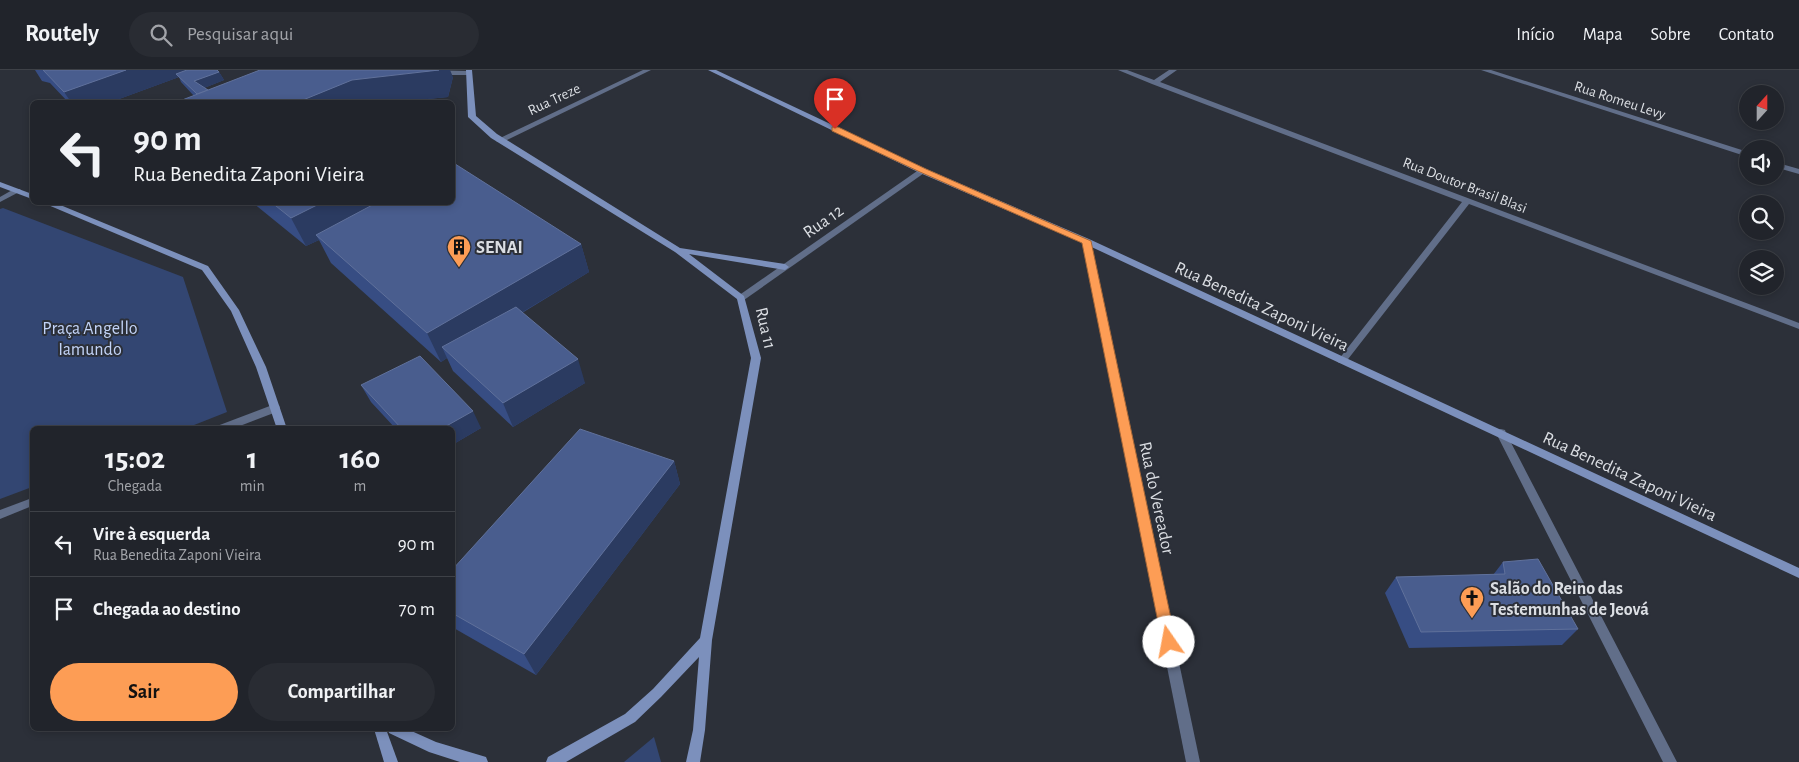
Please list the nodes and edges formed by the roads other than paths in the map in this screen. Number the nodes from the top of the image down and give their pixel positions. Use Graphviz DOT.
graph roads {
  1 [pos="422,70"];
  2 [pos="648,70"];
  3 [pos="711,70"];
  4 [pos="1121,70"];
  5 [pos="1174,70"];
  6 [pos="1484,70"];
  7 [pos="469,71"];
  8 [pos="1154,83"];
  9 [pos="500,140"];
  10 [pos="1739,152"];
  11 [pos="1784,167"];
  12 [pos="923,171"];
  13 [pos="1799,172"];
  14 [pos="0,184"];
  15 [pos="17,191"];
  16 [pos="30,196"];
  17 [pos="0,200"];
  18 [pos="1467,201"];
  19 [pos="52,205"];
  20 [pos="1086,241"];
  21 [pos="678,250"];
  22 [pos="784,267"];
  23 [pos="741,298"];
  24 [pos="1799,326"];
  25 [pos="1342,361"];
  26 [pos="275,408"];
  27 [pos="229,426"];
  28 [pos="281,426"];
  29 [pos="1501,434"];
  30 [pos="30,503"];
  31 [pos="0,515"];
  32 [pos="1799,573"];
  33 [pos="706,640"];
  34 [pos="381,731"];
  35 [pos="398,731"];
  36 [pos="391,762"];
  37 [pos="481,762"];
  38 [pos="553,762"];
  39 [pos="693,762"];
  40 [pos="1193,762"];
  41 [pos="1670,762"];
  1 -- 7 [label="street"];
  2 -- 9 [label="street, Rua Treze"];
  3 -- 12 [label="street, Rua Benedita Zaponi Vieira"];
  4 -- 8 [label="street, Rua Doutor Brasil Blasi"];
  5 -- 8 [label="street"];
  6 -- 10 [label="street, Rua Romeu Levy"];
  7 -- 9 [label="street, Rua 11"];
  8 -- 18 [label="street, Rua Doutor Brasil Blasi"];
  9 -- 21 [label="street, Rua 11"];
  11 -- 13 [label="street"];
  12 -- 20 [label="street, Rua Benedita Zaponi Vieira"];
  12 -- 22 [label="street, Rua 12"];
  14 -- 15 [label="street"];
  15 -- 16 [label="street"];
  15 -- 17 [label="street"];
  18 -- 24 [label="street, Rua Doutor Brasil Blasi"];
  18 -- 25 [label="street"];
  19 -- 26 [label="street"];
  20 -- 25 [label="street, Rua Benedita Zaponi Vieira"];
  20 -- 40 [label="street, Rua do Vereador"];
  21 -- 22 [label="street"];
  21 -- 23 [label="street, Rua 11"];
  22 -- 23 [label="street, Rua 12"];
  23 -- 33 [label="street, Rua 11"];
  25 -- 29 [label="street, Rua Benedita Zaponi Vieira"];
  26 -- 27 [label="street"];
  26 -- 28 [label="street"];
  29 -- 32 [label="street, Rua Benedita Zaponi Vieira"];
  29 -- 41 [label="street"];
  30 -- 31 [label="street"];
  33 -- 38 [label="street"];
  33 -- 39 [label="street, Rua 11"];
  34 -- 36 [label="street"];
  35 -- 37 [label="street"];
}
